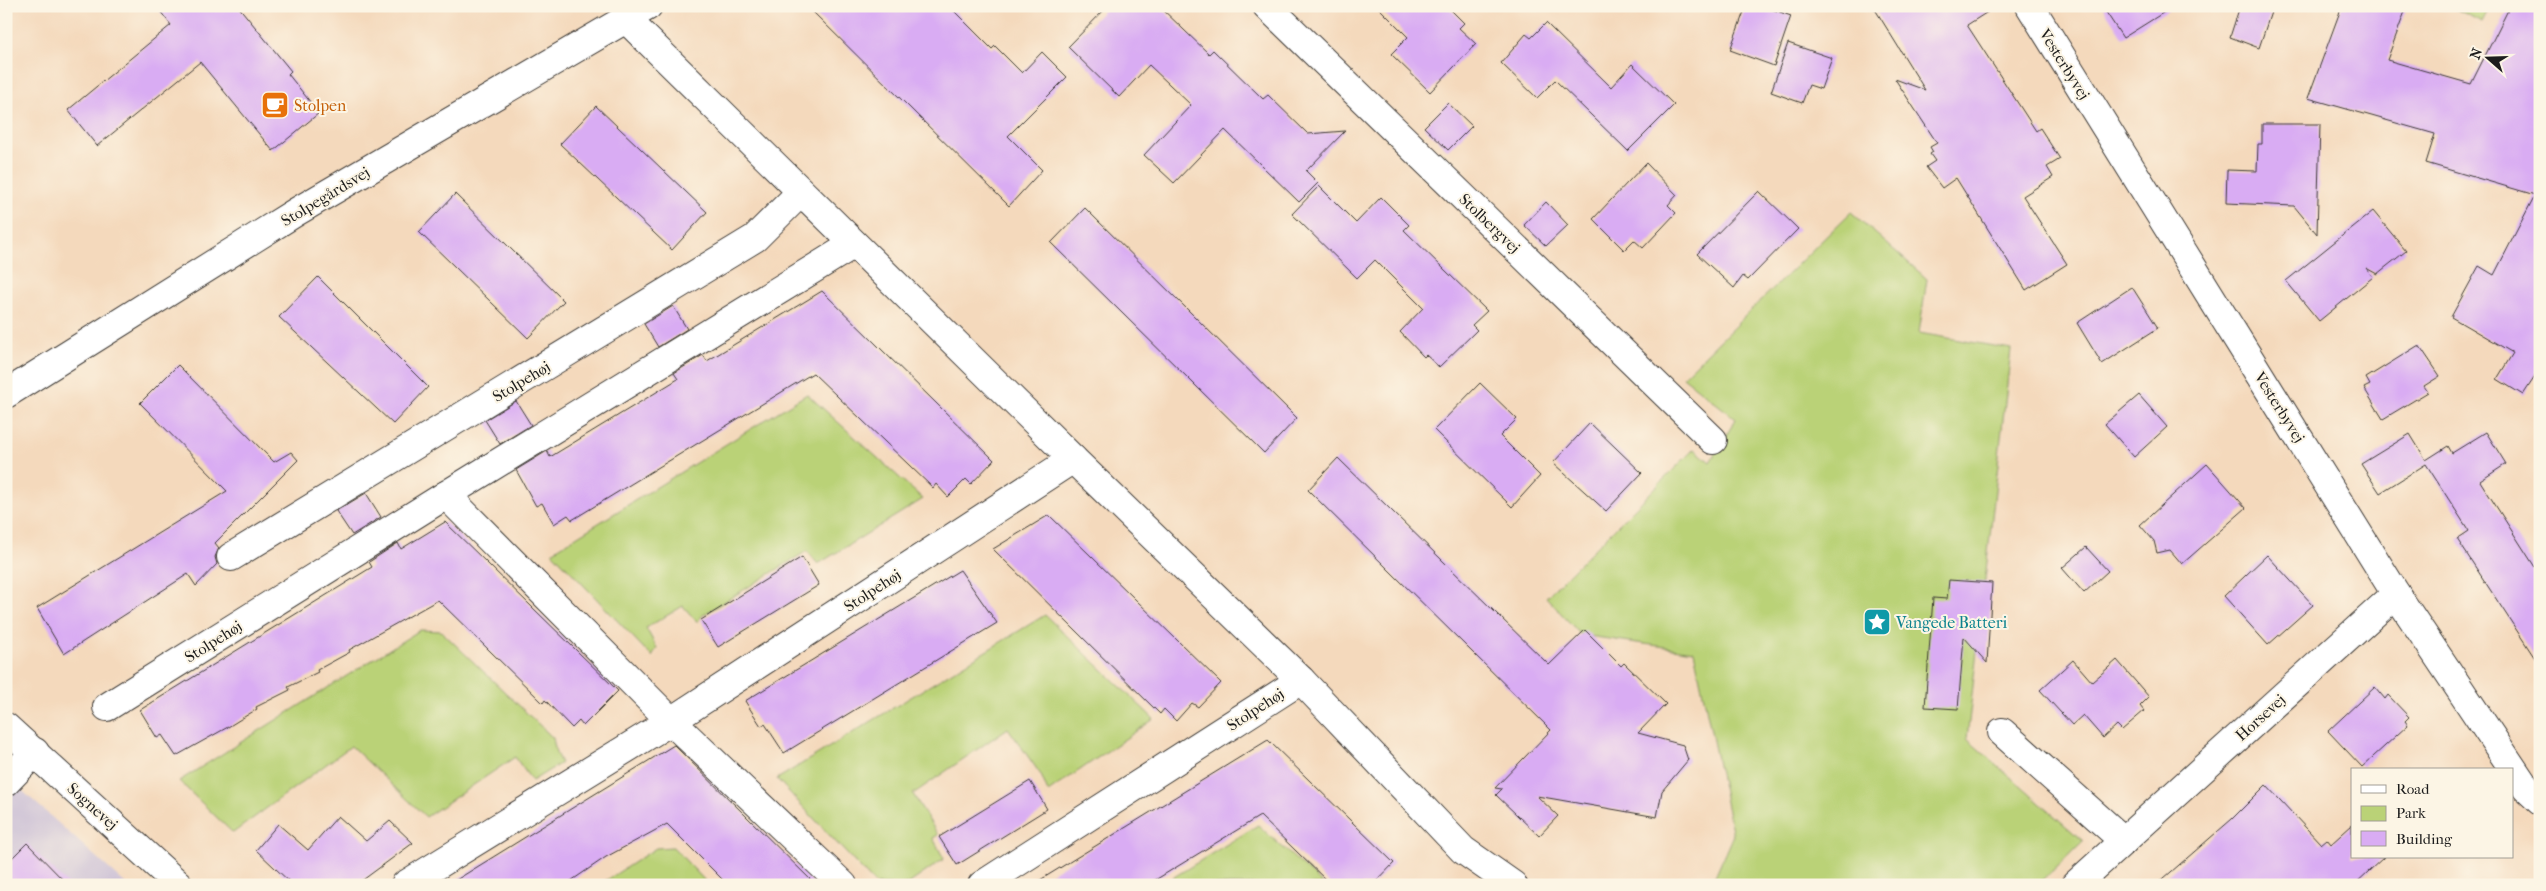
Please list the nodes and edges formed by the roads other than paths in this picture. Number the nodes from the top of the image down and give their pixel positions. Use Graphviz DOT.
graph roads {
  1 [pos="1267,6"];
  2 [pos="2030,6"];
  3 [pos="637,13"];
  4 [pos="801,192"];
  5 [pos="854,244"];
  6 [pos="6,394"];
  7 [pos="1713,440"];
  8 [pos="1073,459"];
  9 [pos="446,495"];
  10 [pos="231,558"];
  11 [pos="2396,594"];
  12 [pos="1301,680"];
  13 [pos="107,707"];
  14 [pos="671,721"];
  15 [pos="6,727"];
  16 [pos="2002,732"];
  17 [pos="35,752"];
  18 [pos="2513,768"];
  19 [pos="2514,770"];
  20 [pos="6,782"];
  21 [pos="2540,801"];
  22 [pos="2124,841"];
  23 [pos="179,885"];
  24 [pos="405,885"];
  25 [pos="843,885"];
  26 [pos="982,885"];
  27 [pos="1513,885"];
  28 [pos="2076,885"];
  1 -- 7 [label="street, Stolbergvej"];
  2 -- 11 [label="street, Vesterbyvej"];
  3 -- 4 [label="street, Stolpehøj"];
  3 -- 6 [label="street, Stolpegårdsvej"];
  4 -- 5 [label="street, Stolpehøj"];
  4 -- 10 [label="street, Stolpehøj"];
  5 -- 8 [label="street, Stolpehøj"];
  5 -- 9 [label="street, Stolpehøj"];
  8 -- 12 [label="street, Stolpehøj"];
  8 -- 14 [label="street, Stolpehøj"];
  9 -- 13 [label="street, Stolpehøj"];
  9 -- 14 [label="street"];
  11 -- 18 [label="street, Vesterbyvej"];
  11 -- 22 [label="street, Horsevej"];
  12 -- 26 [label="street, Stolpehøj"];
  12 -- 27 [label="street, Stolpehøj"];
  14 -- 24 [label="street, Stolpehøj"];
  14 -- 25 [label="street"];
  15 -- 17 [label="street, Sognevej"];
  16 -- 22 [label="street"];
  17 -- 20 [label="street"];
  17 -- 23 [label="street, Sognevej"];
  19 -- 21 [label="street, Vesterbyvej"];
  22 -- 28 [label="street, Horsevej"];
}
